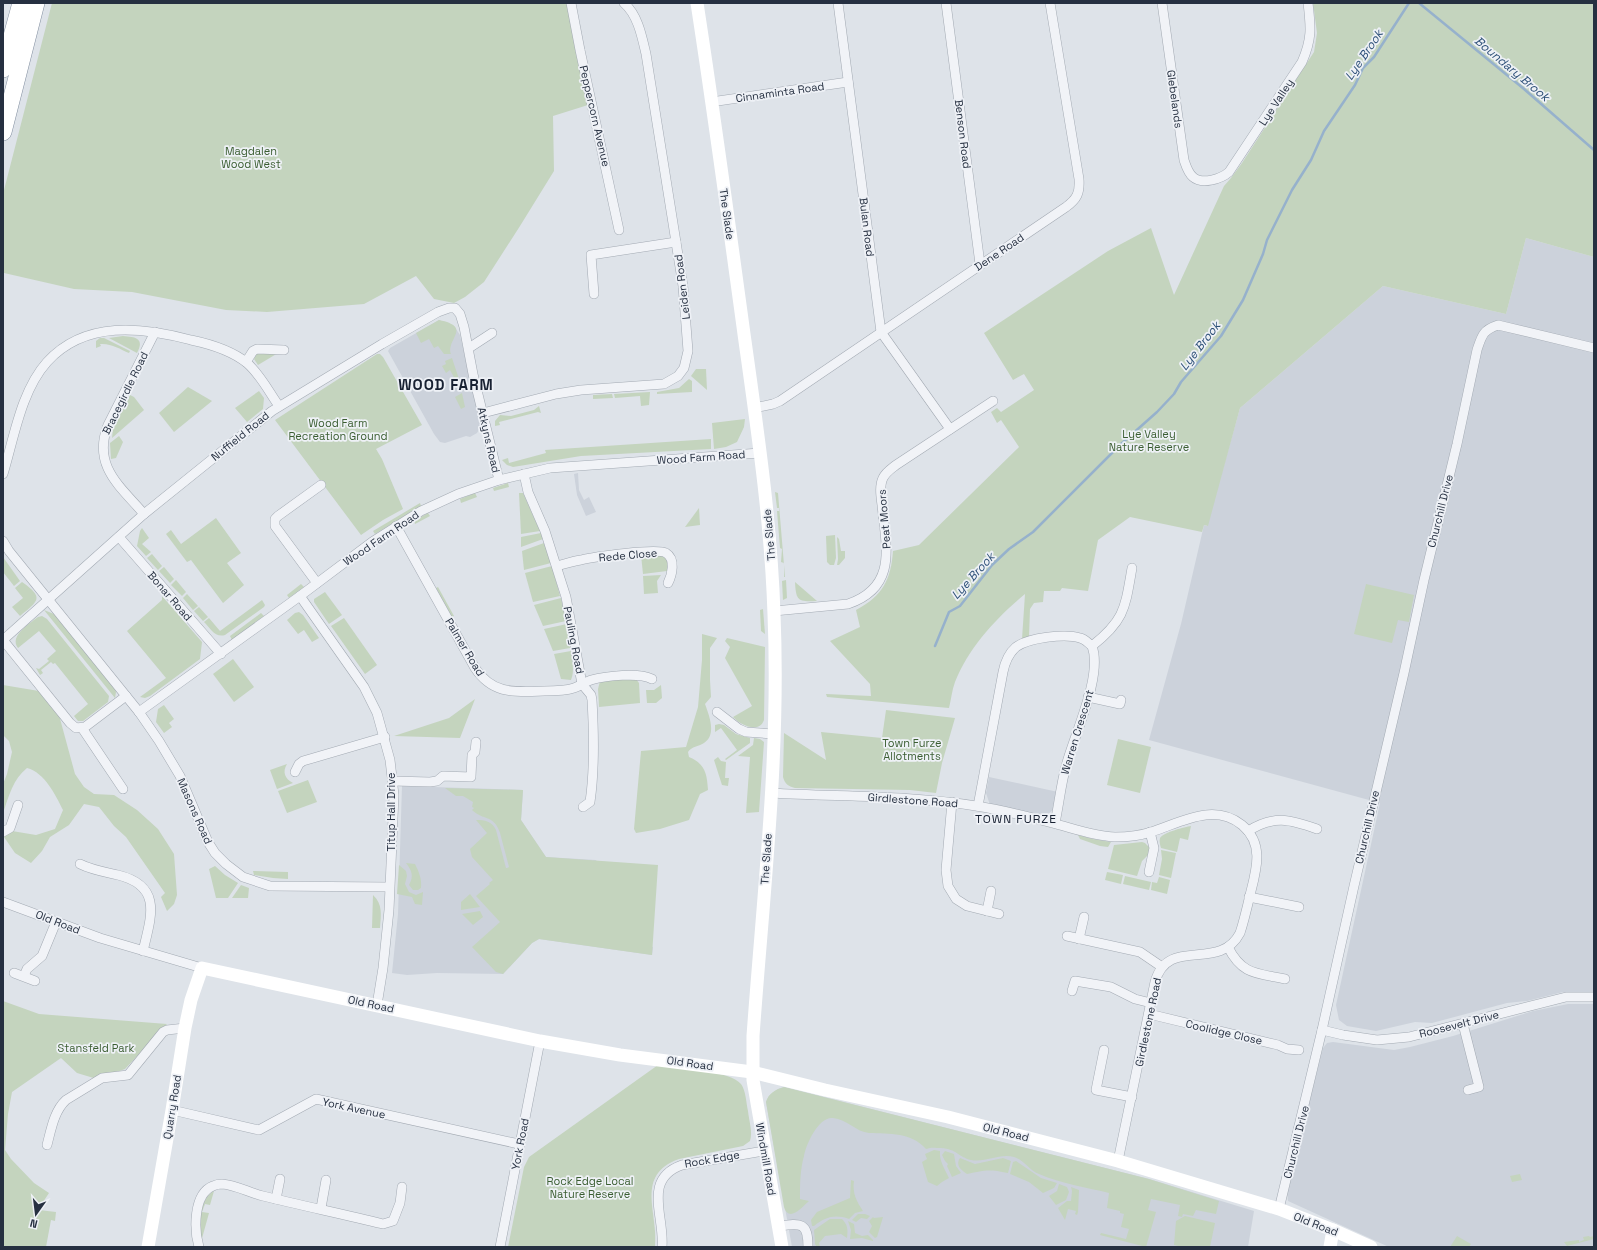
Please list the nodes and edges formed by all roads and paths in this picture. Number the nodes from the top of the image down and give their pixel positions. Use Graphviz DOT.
graph roads {
  1 [pos="21,3"];
  2 [pos="36,3"];
  3 [pos="571,3"];
  4 [pos="624,3"];
  5 [pos="697,3"];
  6 [pos="838,3"];
  7 [pos="946,3"];
  8 [pos="1050,3"];
  9 [pos="1162,3"];
  10 [pos="1308,3"];
  11 [pos="3,69"];
  12 [pos="848,82"];
  13 [pos="712,102"];
  14 [pos="3,132"];
  15 [pos="1207,180"];
  16 [pos="619,230"];
  17 [pos="676,242"];
  18 [pos="980,264"];
  19 [pos="594,294"];
  20 [pos="455,308"];
  21 [pos="155,332"];
  22 [pos="881,332"];
  23 [pos="492,334"];
  24 [pos="469,348"];
  25 [pos="1594,348"];
  26 [pos="284,350"];
  27 [pos="246,362"];
  28 [pos="993,402"];
  29 [pos="279,406"];
  30 [pos="754,408"];
  31 [pos="483,413"];
  32 [pos="950,429"];
  33 [pos="760,452"];
  34 [pos="3,474"];
  35 [pos="524,474"];
  36 [pos="499,480"];
  37 [pos="322,485"];
  38 [pos="144,514"];
  39 [pos="396,526"];
  40 [pos="119,537"];
  41 [pos="3,541"];
  42 [pos="557,566"];
  43 [pos="1132,568"];
  44 [pos="317,583"];
  45 [pos="668,583"];
  46 [pos="300,596"];
  47 [pos="48,600"];
  48 [pos="774,612"];
  49 [pos="1092,646"];
  50 [pos="220,654"];
  51 [pos="652,679"];
  52 [pos="582,684"];
  53 [pos="126,696"];
  54 [pos="1088,697"];
  55 [pos="1121,700"];
  56 [pos="139,712"];
  57 [pos="717,712"];
  58 [pos="82,728"];
  59 [pos="774,734"];
  60 [pos="385,737"];
  61 [pos="476,742"];
  62 [pos="295,772"];
  63 [pos="394,781"];
  64 [pos="123,789"];
  65 [pos="771,793"];
  66 [pos="952,802"];
  67 [pos="18,805"];
  68 [pos="583,806"];
  69 [pos="978,806"];
  70 [pos="1055,823"];
  71 [pos="1317,828"];
  72 [pos="1248,831"];
  73 [pos="3,832"];
  74 [pos="1150,832"];
  75 [pos="80,864"];
  76 [pos="1149,872"];
  77 [pos="389,887"];
  78 [pos="992,891"];
  79 [pos="1249,897"];
  80 [pos="3,902"];
  81 [pos="1299,907"];
  82 [pos="987,911"];
  83 [pos="999,914"];
  84 [pos="1084,917"];
  85 [pos="56,922"];
  86 [pos="1067,936"];
  87 [pos="1079,939"];
  88 [pos="1228,947"];
  89 [pos="143,951"];
  90 [pos="1162,967"];
  91 [pos="202,968"];
  92 [pos="14,973"];
  93 [pos="24,976"];
  94 [pos="1285,979"];
  95 [pos="35,981"];
  96 [pos="1072,991"];
  97 [pos="1594,997"];
  98 [pos="1151,1003"];
  99 [pos="377,1005"];
  100 [pos="1149,1014"];
  101 [pos="1463,1024"];
  102 [pos="185,1028"];
  103 [pos="1322,1030"];
  104 [pos="540,1041"];
  105 [pos="1104,1050"];
  106 [pos="1299,1050"];
  107 [pos="752,1072"];
  108 [pos="1468,1090"];
  109 [pos="1132,1097"];
  110 [pos="172,1110"];
  111 [pos="520,1144"];
  112 [pos="47,1145"];
  113 [pos="764,1151"];
  114 [pos="1118,1161"];
  115 [pos="280,1179"];
  116 [pos="326,1180"];
  117 [pos="402,1187"];
  118 [pos="276,1199"];
  119 [pos="321,1208"];
  120 [pos="1279,1209"];
  121 [pos="779,1226"];
  122 [pos="1333,1230"];
  123 [pos="148,1247"];
  124 [pos="199,1247"];
  125 [pos="500,1247"];
  126 [pos="662,1247"];
  127 [pos="782,1247"];
  128 [pos="808,1247"];
  129 [pos="1330,1247"];
  130 [pos="1371,1247"];
  1 -- 11 [label="highway"];
  2 -- 14 [label="highway"];
  3 -- 16 [label="street, Peppercorn Avenue"];
  4 -- 17 [label="street, Leiden Road"];
  5 -- 13 [label="street, The Slade"];
  6 -- 12 [label="street, Bulan Road"];
  7 -- 18 [label="street, Benson Road"];
  8 -- 18 [label="street, Dene Road"];
  9 -- 15 [label="street, Glebelands"];
  10 -- 15 [label="street, Lye Valley"];
  12 -- 13 [label="street, Cinnaminta Road"];
  12 -- 22 [label="street, Bulan Road"];
  13 -- 30 [label="street, The Slade"];
  17 -- 19 [label="street"];
  17 -- 31 [label="street, Leiden Road"];
  18 -- 22 [label="street, Dene Road"];
  20 -- 24 [label="street, Atkyns Road"];
  20 -- 29 [label="street, Nuffield Road"];
  21 -- 27 [label="street"];
  21 -- 34 [label="street"];
  21 -- 38 [label="street, Bracegirdle Road"];
  22 -- 30 [label="street, Dene Road"];
  22 -- 32 [label="street, Bulan Road"];
  23 -- 24 [label="street"];
  24 -- 31 [label="street, Atkyns Road"];
  25 -- 103 [label="street, Churchill Drive"];
  26 -- 27 [label="street"];
  27 -- 29 [label="street"];
  28 -- 32 [label="street, Peat Moors"];
  29 -- 38 [label="street, Nuffield Road"];
  30 -- 33 [label="street, The Slade"];
  31 -- 36 [label="street, Atkyns Road"];
  32 -- 48 [label="street, Peat Moors"];
  33 -- 35 [label="street, Wood Farm Road"];
  33 -- 48 [label="street, The Slade"];
  35 -- 36 [label="street, Wood Farm Road"];
  35 -- 42 [label="street, Pauling Road"];
  36 -- 39 [label="street, Wood Farm Road"];
  37 -- 44 [label="street"];
  38 -- 40 [label="street, Nuffield Road"];
  39 -- 44 [label="street, Wood Farm Road"];
  39 -- 52 [label="street, Palmer Road"];
  40 -- 47 [label="street, Nuffield Road"];
  40 -- 50 [label="street, Bonar Road"];
  41 -- 47 [label="street, Masons Road"];
  42 -- 45 [label="street, Rede Close"];
  42 -- 52 [label="street, Pauling Road"];
  43 -- 49 [label="street"];
  44 -- 46 [label="street, Wood Farm Road"];
  46 -- 50 [label="street, Wood Farm Road"];
  46 -- 60 [label="street, Titup Hall Drive"];
  47 -- 53 [label="street, Masons Road"];
  47 -- 58 [label="street"];
  48 -- 59 [label="street, The Slade"];
  49 -- 54 [label="street, Warren Crescent"];
  49 -- 69 [label="street"];
  50 -- 56 [label="street, Wood Farm Road"];
  51 -- 52 [label="street, Palmer Road"];
  52 -- 68 [label="street, Pauling Road"];
  53 -- 56 [label="street, Masons Road"];
  53 -- 58 [label="street"];
  54 -- 55 [label="street"];
  54 -- 70 [label="street, Warren Crescent"];
  56 -- 77 [label="street, Masons Road"];
  57 -- 59 [label="street"];
  58 -- 64 [label="street"];
  59 -- 65 [label="street, The Slade"];
  60 -- 62 [label="street"];
  60 -- 63 [label="street, Titup Hall Drive"];
  61 -- 63 [label="street"];
  63 -- 77 [label="street, Titup Hall Drive"];
  65 -- 66 [label="street, Girdlestone Road"];
  65 -- 107 [label="street, The Slade"];
  66 -- 69 [label="street, Girdlestone Road"];
  66 -- 82 [label="street"];
  67 -- 73 [label="street"];
  69 -- 70 [label="street, Girdlestone Road"];
  70 -- 74 [label="street, Girdlestone Road"];
  71 -- 72 [label="street"];
  72 -- 74 [label="street, Girdlestone Road"];
  72 -- 79 [label="street, Girdlestone Road"];
  74 -- 76 [label="street"];
  75 -- 89 [label="street"];
  77 -- 99 [label="street, Titup Hall Drive"];
  78 -- 82 [label="street"];
  79 -- 81 [label="street"];
  79 -- 88 [label="street, Girdlestone Road"];
  80 -- 85 [label="street, Old Road"];
  82 -- 83 [label="street"];
  84 -- 87 [label="street"];
  85 -- 89 [label="street, Old Road"];
  85 -- 93 [label="street"];
  86 -- 87 [label="street"];
  87 -- 90 [label="street"];
  88 -- 90 [label="street, Girdlestone Road"];
  88 -- 94 [label="street"];
  89 -- 91 [label="street, Old Road"];
  90 -- 98 [label="street, Girdlestone Road"];
  91 -- 99 [label="street, Old Road"];
  91 -- 102 [label="street, Quarry Road"];
  92 -- 93 [label="street"];
  93 -- 95 [label="street"];
  96 -- 98 [label="street"];
  97 -- 101 [label="street, Roosevelt Drive"];
  98 -- 100 [label="street, Girdlestone Road"];
  99 -- 104 [label="street, Old Road"];
  100 -- 106 [label="street, Coolidge Close"];
  100 -- 109 [label="street, Girdlestone Road"];
  101 -- 103 [label="street, Roosevelt Drive"];
  101 -- 108 [label="street"];
  102 -- 110 [label="street, Quarry Road"];
  102 -- 112 [label="street"];
  103 -- 120 [label="street, Churchill Drive"];
  104 -- 107 [label="street, Old Road"];
  104 -- 111 [label="street, York Road"];
  105 -- 109 [label="street"];
  107 -- 113 [label="street, Windmill Road"];
  107 -- 114 [label="street, Old Road"];
  109 -- 114 [label="street, Girdlestone Road"];
  110 -- 111 [label="street, York Avenue"];
  110 -- 123 [label="street, Quarry Road"];
  111 -- 125 [label="street, York Road"];
  113 -- 121 [label="street, Windmill Road"];
  113 -- 126 [label="street, Rock Edge"];
  114 -- 120 [label="street, Old Road"];
  115 -- 118 [label="street"];
  116 -- 119 [label="street"];
  117 -- 119 [label="street"];
  118 -- 119 [label="street"];
  118 -- 124 [label="street"];
  120 -- 122 [label="street, Old Road"];
  121 -- 127 [label="street, Windmill Road"];
  121 -- 128 [label="street"];
  122 -- 129 [label="street"];
  122 -- 130 [label="street, Old Road"];
}
